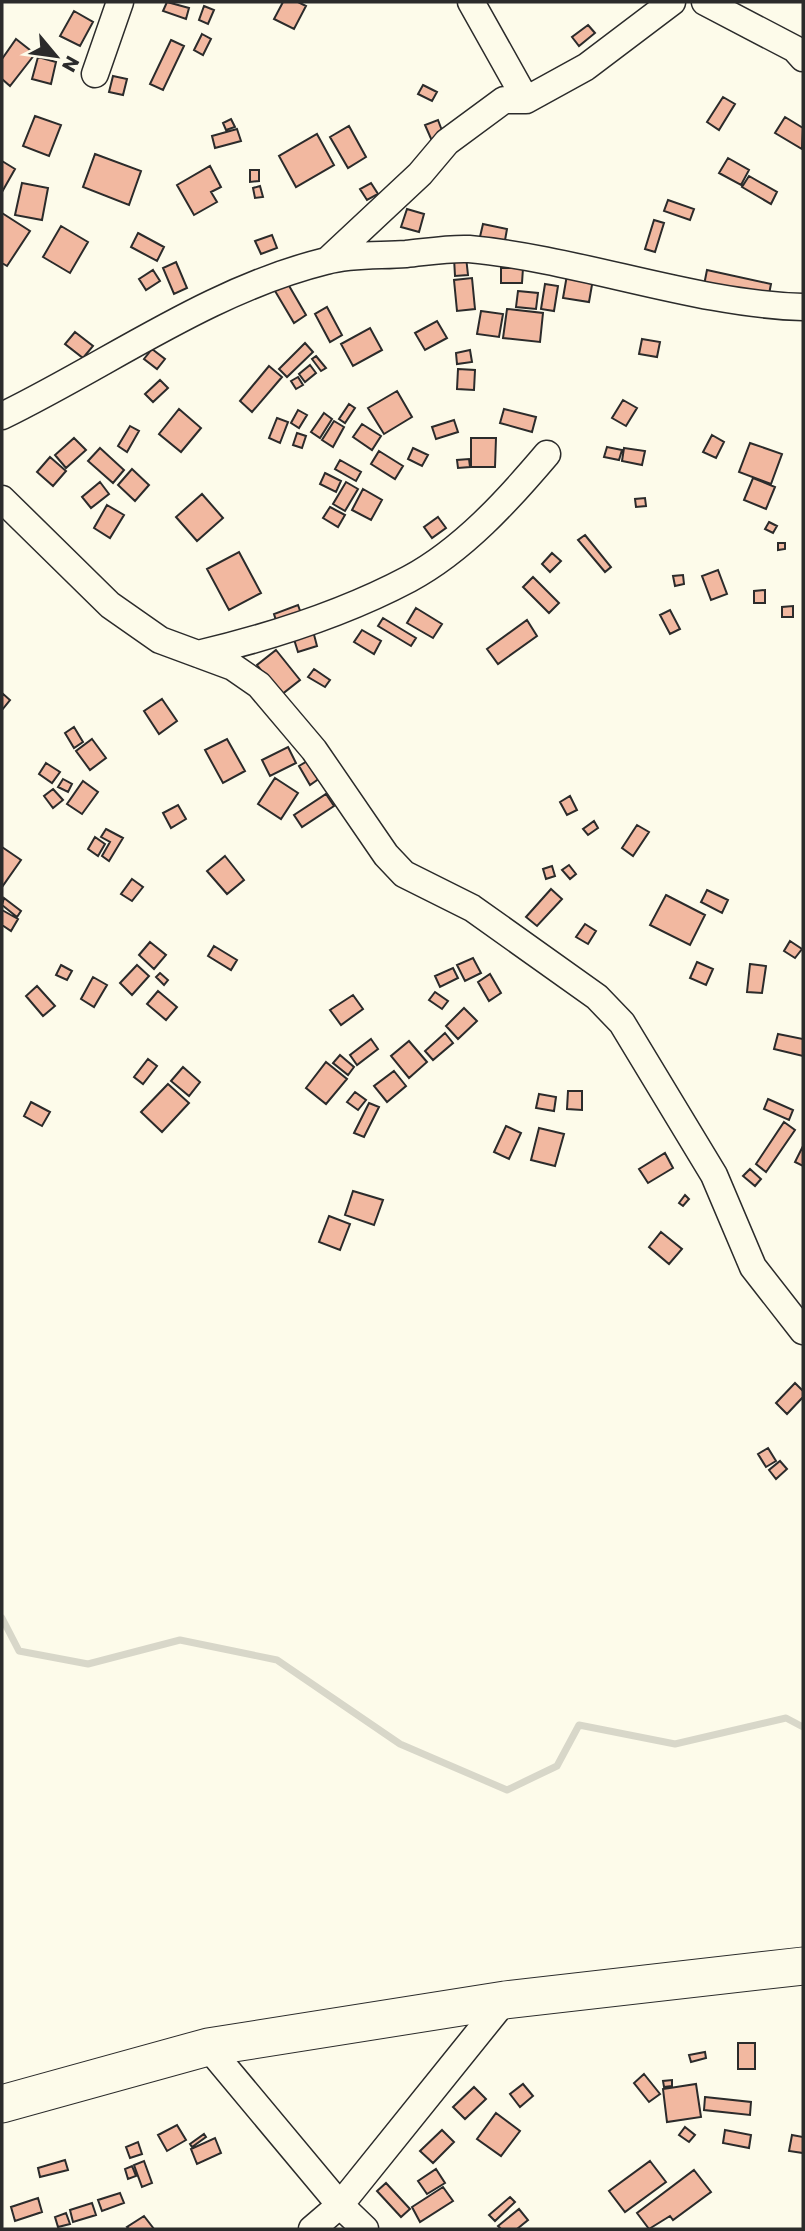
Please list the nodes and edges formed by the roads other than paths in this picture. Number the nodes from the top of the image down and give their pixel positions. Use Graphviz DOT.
graph roads {
  1 [pos="120,2"];
  2 [pos="471,2"];
  3 [pos="672,2"];
  4 [pos="705,2"];
  5 [pos="803,58"];
  6 [pos="95,74"];
  7 [pos="526,100"];
  8 [pos="328,260"];
  9 [pos="803,307"];
  10 [pos="2,416"];
  11 [pos="548,454"];
  12 [pos="2,499"];
  13 [pos="198,654"];
  14 [pos="803,1331"];
  15 [pos="803,1966"];
  16 [pos="505,2000"];
  17 [pos="208,2047"];
  18 [pos="2,2104"];
  19 [pos="340,2205"];
  20 [pos="312,2229"];
  21 [pos="365,2229"];
  1 -- 6 [label="street"];
  2 -- 7 [label="street"];
  3 -- 7 [label="street"];
  4 -- 5 [label="street"];
  7 -- 8 [label="street"];
  8 -- 9 [label="street"];
  8 -- 10 [label="street"];
  11 -- 13 [label="street"];
  12 -- 13 [label="street"];
  13 -- 14 [label="street"];
  15 -- 16 [label="highway"];
  16 -- 17 [label="highway"];
  16 -- 19 [label="street"];
  17 -- 18 [label="highway"];
  17 -- 19 [label="street"];
  19 -- 20 [label="street"];
  19 -- 21 [label="street"];
}
